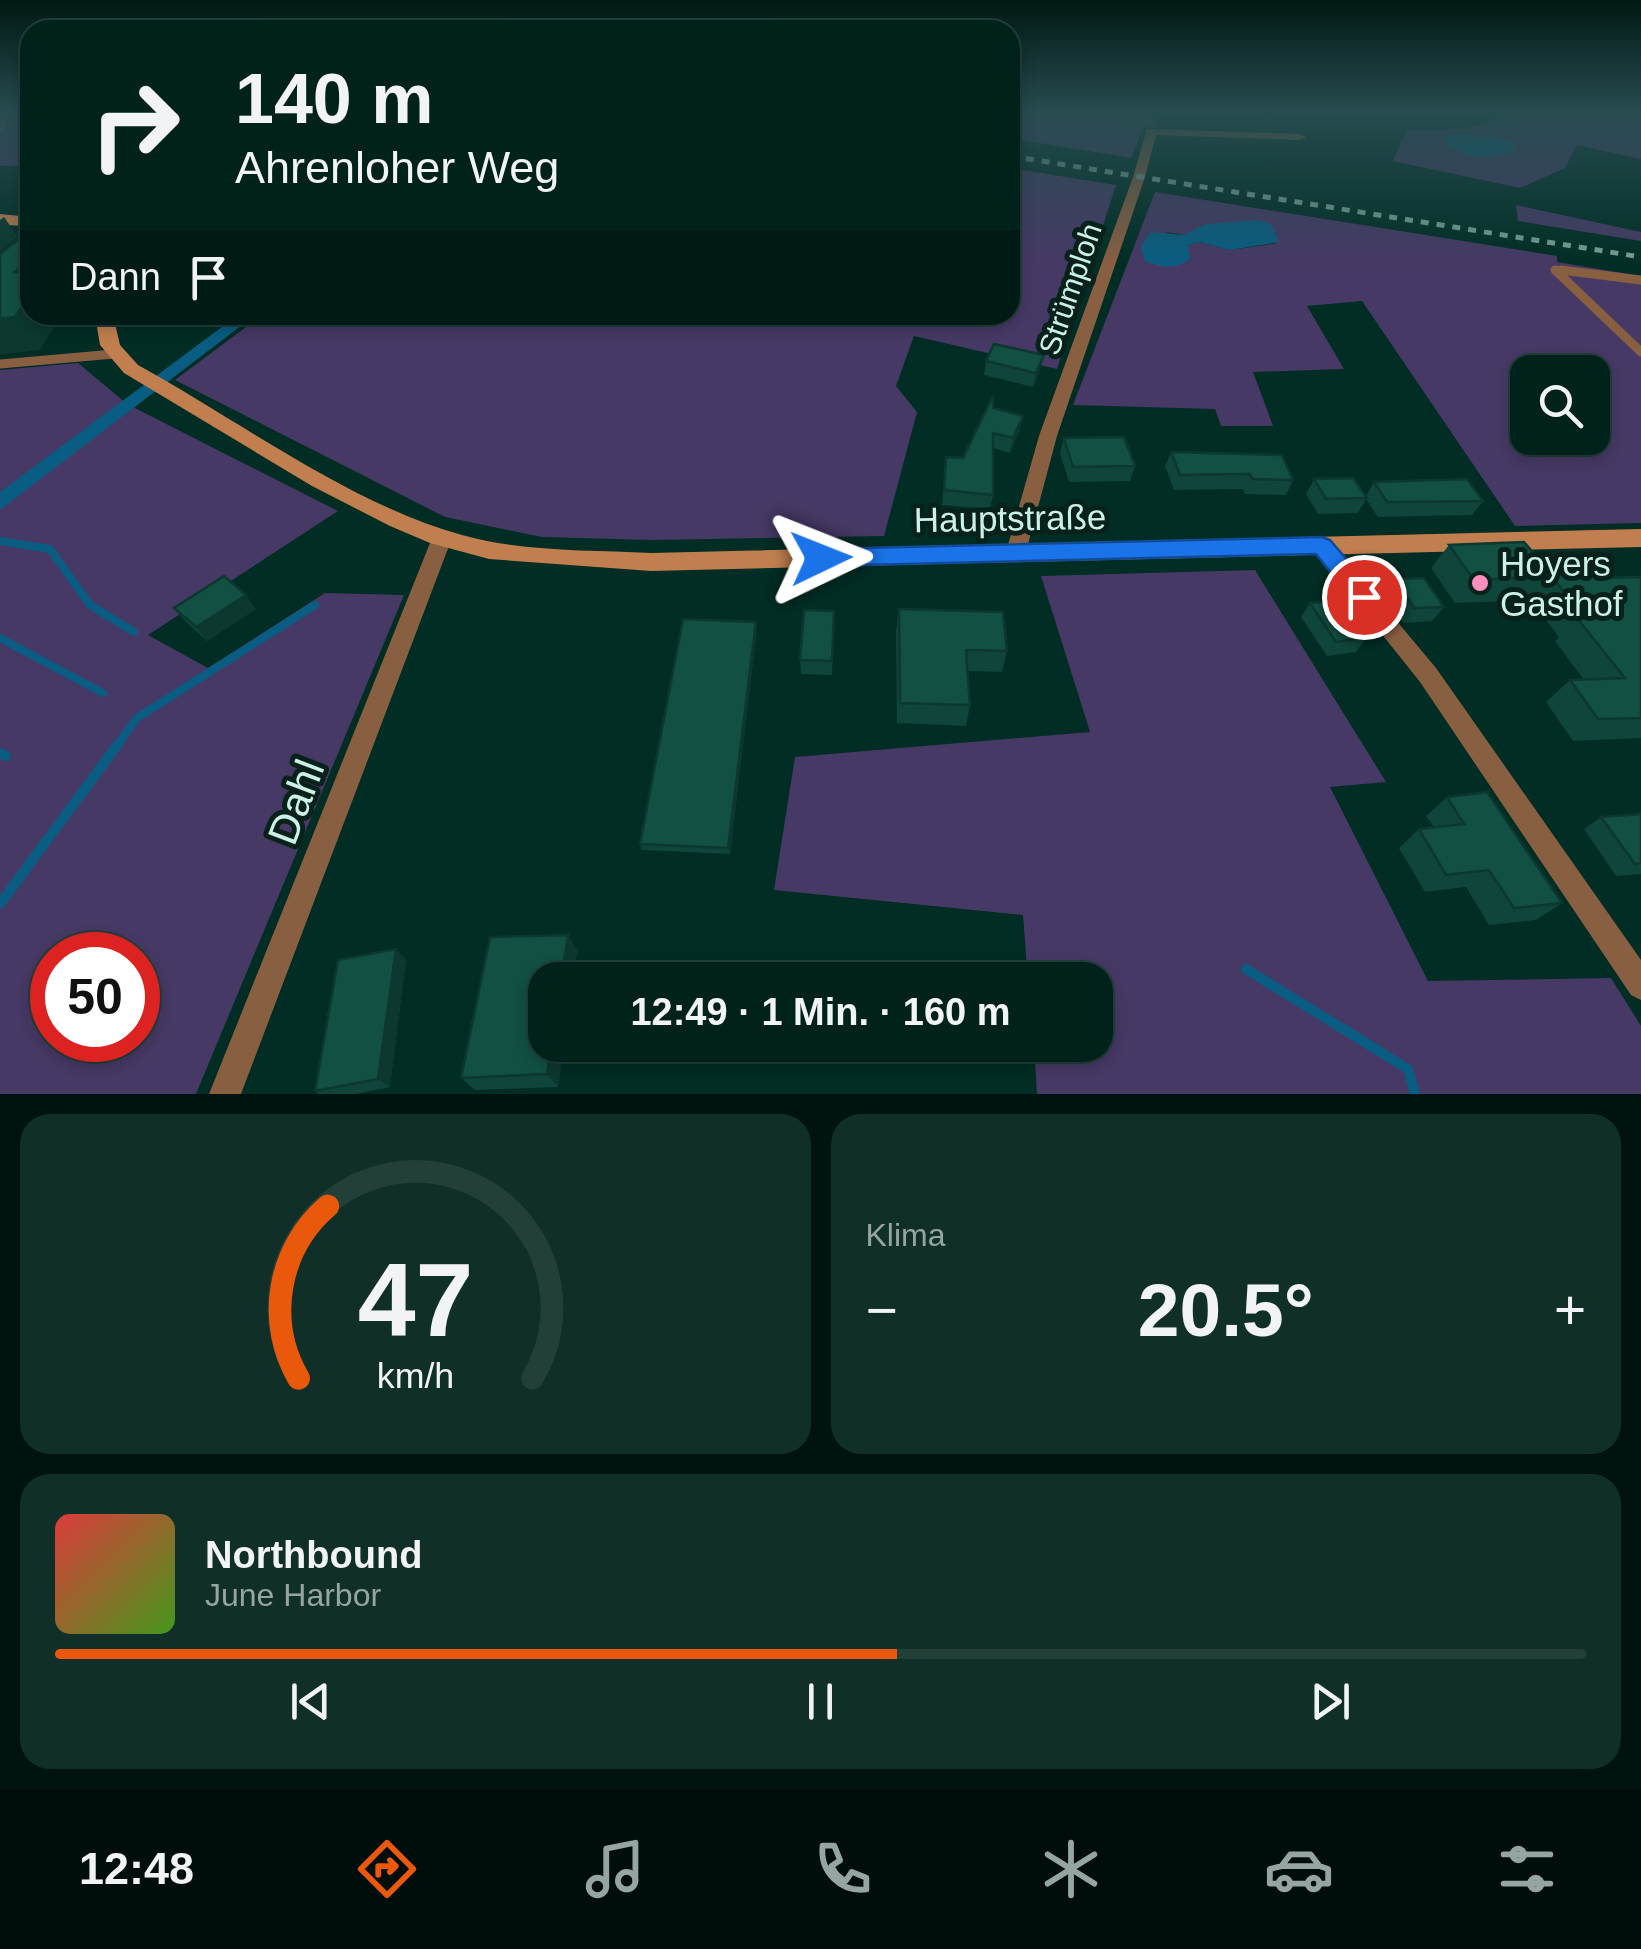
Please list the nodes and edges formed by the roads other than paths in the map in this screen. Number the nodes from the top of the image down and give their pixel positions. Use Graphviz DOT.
graph roads {
  1 [pos="1142,164"];
  2 [pos="1639,281"];
  3 [pos="104,325"];
  4 [pos="1641,352"];
  5 [pos="122,361"];
  6 [pos="0,364"];
  7 [pos="442,538"];
  8 [pos="1641,538"];
  9 [pos="1322,546"];
  10 [pos="1016,552"];
  11 [pos="1641,986"];
  12 [pos="225,1094"];
  1 -- 10 [label="street, Strümploh"];
  2 -- 4 [label="lane"];
  3 -- 5 [label="main road"];
  5 -- 6 [label="lane"];
  5 -- 7 [label="main road, Hauptstraße"];
  7 -- 10 [label="main road, Hauptstraße"];
  7 -- 12 [label="street, Dahl"];
  8 -- 9 [label="main road, Hauptstraße"];
  9 -- 10 [label="main road, Hauptstraße"];
  9 -- 11 [label="street"];
}
